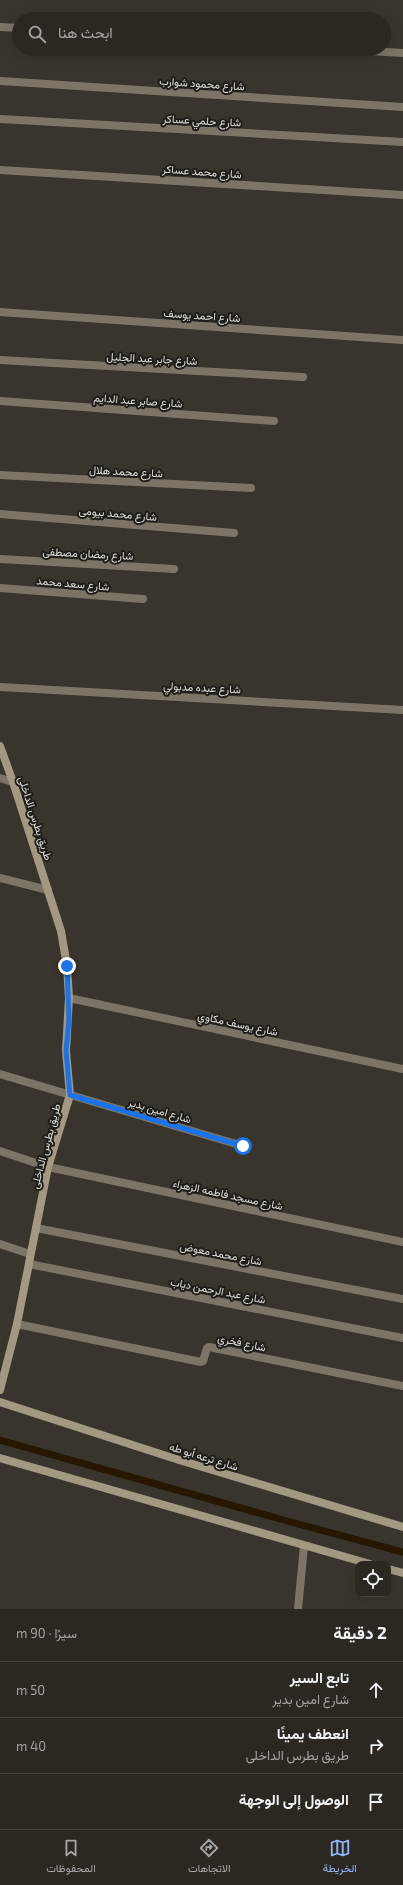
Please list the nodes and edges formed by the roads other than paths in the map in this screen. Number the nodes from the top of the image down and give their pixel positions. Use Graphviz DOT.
graph roads {
  1 [pos="0,27"];
  2 [pos="12,28"];
  3 [pos="391,52"];
  4 [pos="403,53"];
  5 [pos="0,81"];
  6 [pos="403,107"];
  7 [pos="0,119"];
  8 [pos="403,142"];
  9 [pos="0,170"];
  10 [pos="403,195"];
  11 [pos="0,312"];
  12 [pos="403,340"];
  13 [pos="0,360"];
  14 [pos="303,377"];
  15 [pos="0,401"];
  16 [pos="274,421"];
  17 [pos="0,475"];
  18 [pos="251,488"];
  19 [pos="0,514"];
  20 [pos="234,533"];
  21 [pos="0,559"];
  22 [pos="174,569"];
  23 [pos="0,588"];
  24 [pos="143,600"];
  25 [pos="0,687"];
  26 [pos="403,710"];
  27 [pos="0,746"];
  28 [pos="0,778"];
  29 [pos="13,782"];
  30 [pos="0,878"];
  31 [pos="48,890"];
  32 [pos="69,998"];
  33 [pos="403,1069"];
  34 [pos="0,1074"];
  35 [pos="70,1095"];
  36 [pos="243,1146"];
  37 [pos="0,1151"];
  38 [pos="48,1167"];
  39 [pos="36,1228"];
  40 [pos="403,1242"];
  41 [pos="0,1244"];
  42 [pos="30,1254"];
  43 [pos="29,1264"];
  44 [pos="403,1299"];
  45 [pos="17,1324"];
  46 [pos="403,1338"];
  47 [pos="403,1386"];
  48 [pos="0,1390"];
  49 [pos="0,1402"];
  50 [pos="0,1458"];
  51 [pos="403,1528"];
  52 [pos="304,1546"];
  53 [pos="359,1561"];
  54 [pos="391,1570"];
  55 [pos="403,1573"];
  56 [pos="298,1609"];
  1 -- 2 [label="street"];
  3 -- 4 [label="street"];
  5 -- 6 [label="street, شارع محمود شوارب"];
  7 -- 8 [label="street, شارع حلمي عساكر"];
  9 -- 10 [label="street, شارع محمد عساكر"];
  11 -- 12 [label="street, شارع احمد يوسف"];
  13 -- 14 [label="street, شارع جابر عبد الجليل"];
  15 -- 16 [label="street, شارع صابر عبد الدايم"];
  17 -- 18 [label="street, شارع محمد هلال"];
  19 -- 20 [label="street, شارع محمد بيومى"];
  21 -- 22 [label="street, شارع رمضان مصطفى"];
  23 -- 24 [label="street, شارع سعد محمد"];
  25 -- 26 [label="street, شارع عبده مدبولي"];
  27 -- 29 [label="street, طريق بطرس الداخلى"];
  28 -- 29 [label="street"];
  29 -- 31 [label="street, طريق بطرس الداخلى"];
  30 -- 31 [label="street"];
  31 -- 32 [label="street, طريق بطرس الداخلى"];
  32 -- 33 [label="street, شارع يوسف مكاوي"];
  32 -- 35 [label="street, طريق بطرس الداخلى"];
  34 -- 35 [label="street, شارع امين بدير"];
  35 -- 36 [label="street, شارع امين بدير"];
  35 -- 38 [label="street, طريق بطرس الداخلى"];
  37 -- 38 [label="street, شارع مسجد فاطمه الزهراء"];
  38 -- 39 [label="street, طريق بطرس الداخلى"];
  38 -- 40 [label="street, شارع مسجد فاطمه الزهراء"];
  39 -- 42 [label="street, طريق بطرس الداخلى"];
  39 -- 44 [label="street, شارع محمد معوض"];
  41 -- 42 [label="street"];
  42 -- 43 [label="street, طريق بطرس الداخلى"];
  43 -- 45 [label="street, طريق بطرس الداخلى"];
  43 -- 46 [label="street, شارع عبد الرحمن دياب"];
  45 -- 47 [label="street, شارع فخري"];
  45 -- 48 [label="street, طريق بطرس الداخلى"];
  49 -- 51 [label="street, شارع ترعه أبو طه"];
  50 -- 52 [label="street"];
  52 -- 53 [label="street"];
  52 -- 56 [label="street"];
  54 -- 55 [label="street"];
}
